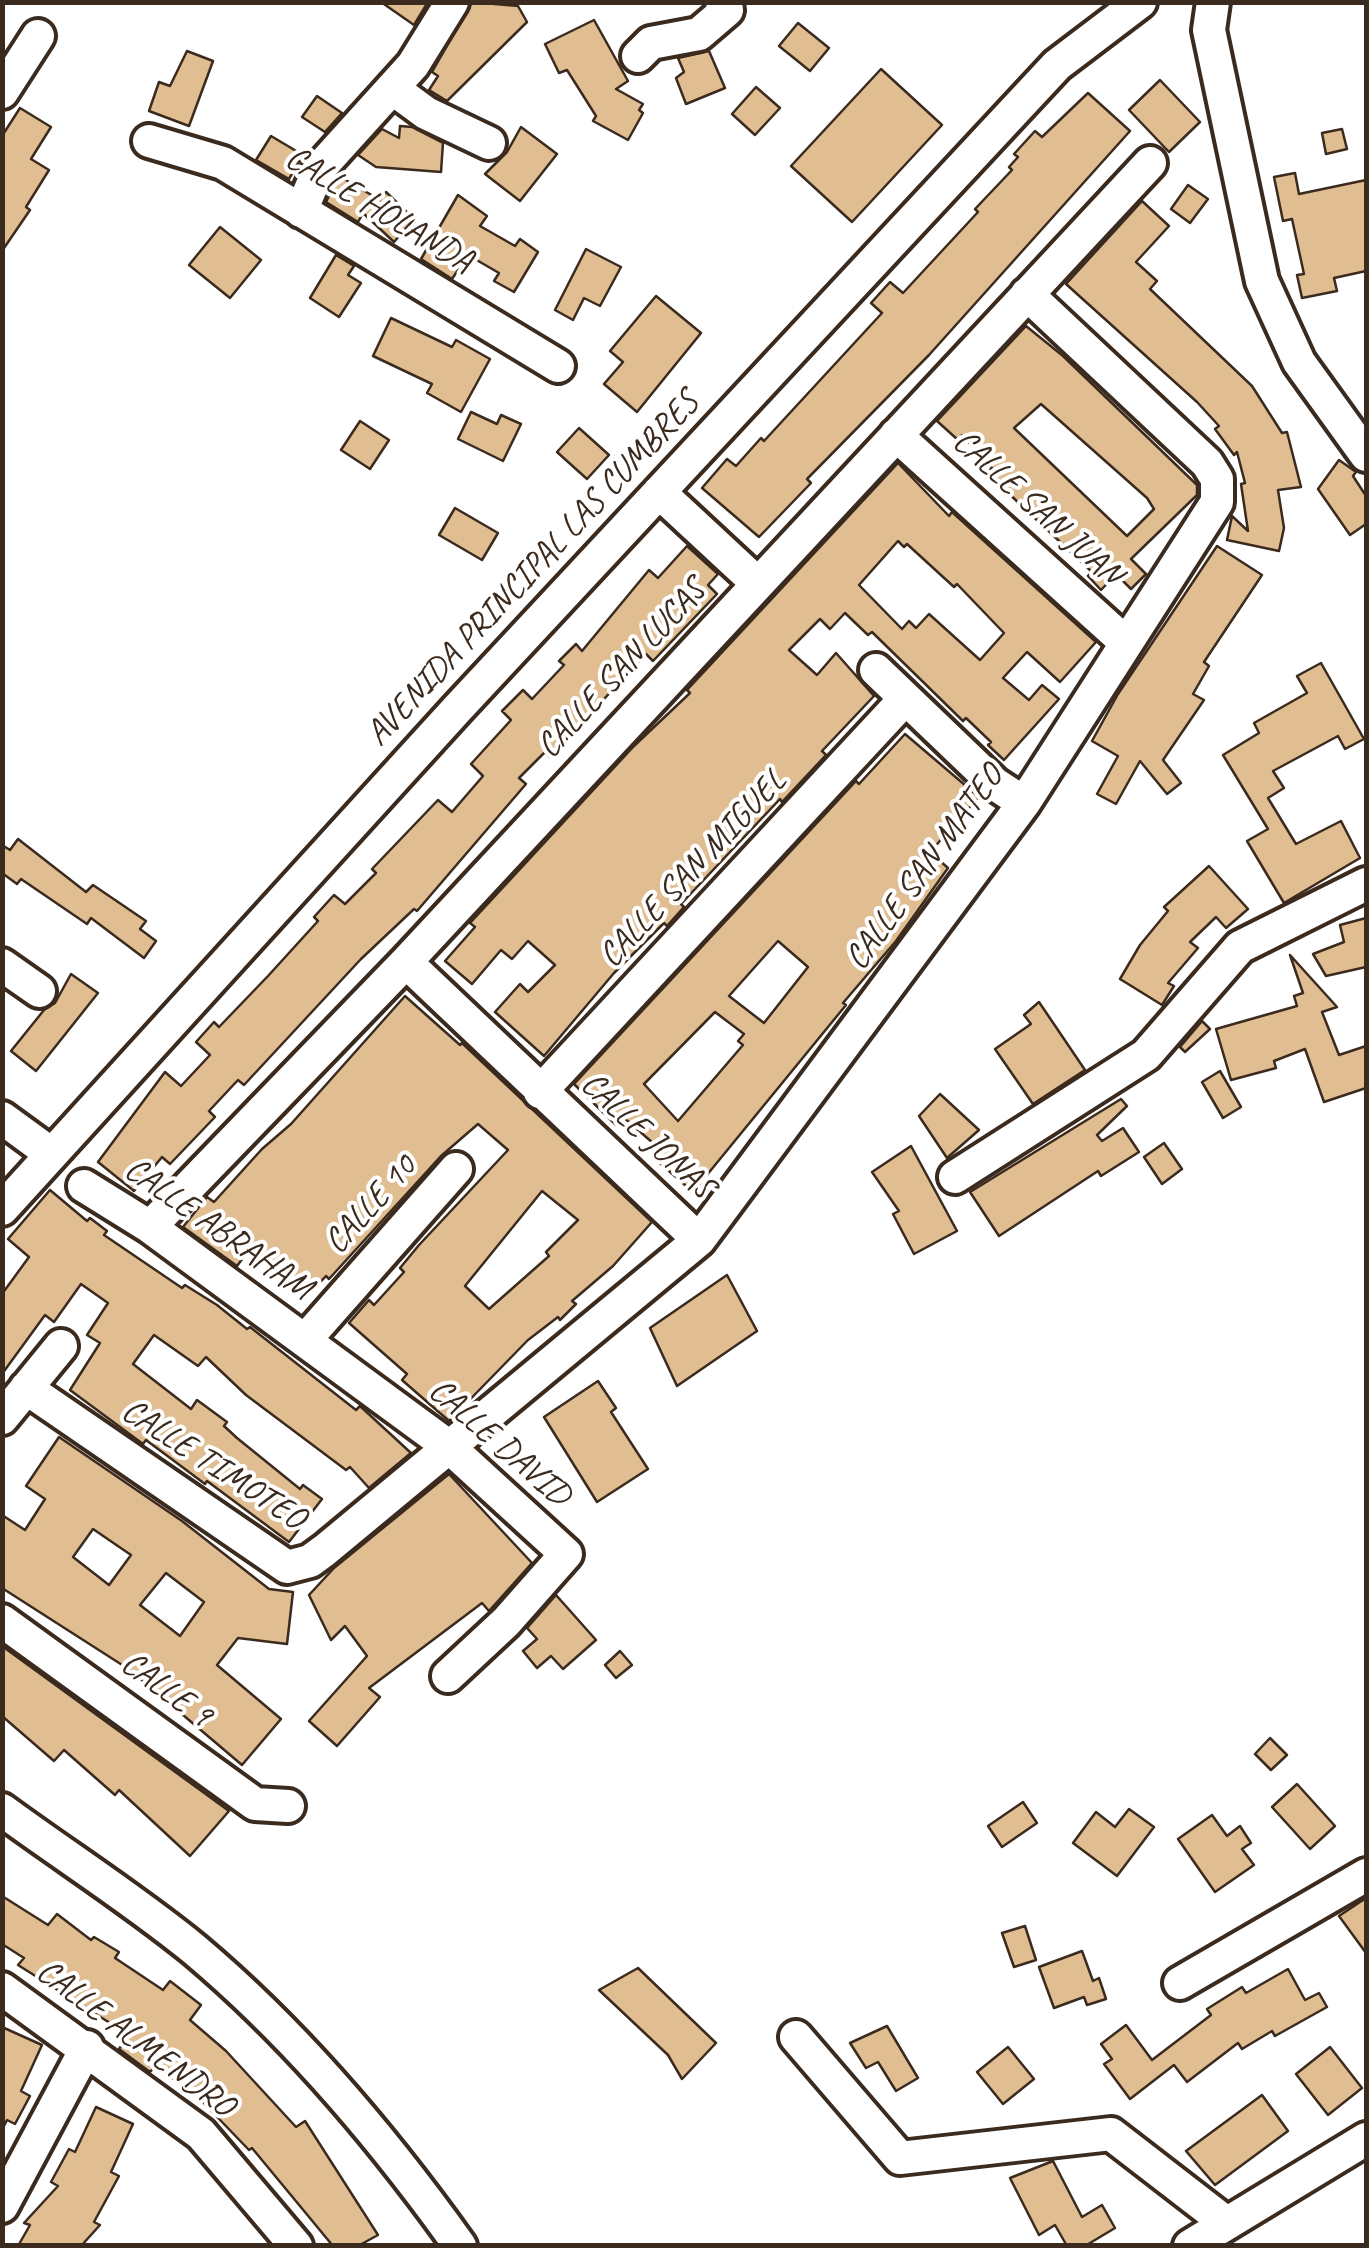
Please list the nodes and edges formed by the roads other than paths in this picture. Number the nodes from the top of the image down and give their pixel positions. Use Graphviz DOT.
graph roads {
  1 [pos="452,2"];
  2 [pos="1140,2"];
  3 [pos="1213,2"];
  4 [pos="724,6"];
  5 [pos="38,36"];
  6 [pos="638,56"];
  7 [pos="392,88"];
  8 [pos="2,92"];
  9 [pos="150,141"];
  10 [pos="489,143"];
  11 [pos="1150,163"];
  12 [pos="302,211"];
  13 [pos="1027,294"];
  14 [pos="558,366"];
  15 [pos="896,435"];
  16 [pos="1366,454"];
  17 [pos="660,492"];
  18 [pos="757,583"];
  19 [pos="1124,641"];
  20 [pos="876,670"];
  21 [pos="904,700"];
  22 [pos="1024,804"];
  23 [pos="1366,884"];
  24 [pos="406,962"];
  25 [pos="2,965"];
  26 [pos="38,990"];
  27 [pos="540,1092"];
  28 [pos="2,1118"];
  29 [pos="50,1153"];
  30 [pos="456,1170"];
  31 [pos="955,1177"];
  32 [pos="84,1186"];
  33 [pos="2,1209"];
  34 [pos="150,1227"];
  35 [pos="699,1240"];
  36 [pos="306,1339"];
  37 [pos="60,1346"];
  38 [pos="26,1388"];
  39 [pos="2,1418"];
  40 [pos="448,1446"];
  41 [pos="2,1621"];
  42 [pos="448,1676"];
  43 [pos="288,1806"];
  44 [pos="2,1810"];
  45 [pos="1366,1875"];
  46 [pos="1180,1983"];
  47 [pos="2,1988"];
  48 [pos="796,2037"];
  49 [pos="88,2047"];
  50 [pos="1366,2139"];
  51 [pos="2,2206"];
  52 [pos="1225,2222"];
  53 [pos="296,2246"];
  54 [pos="460,2246"];
  55 [pos="1190,2246"];
  1 -- 7 [label="street"];
  2 -- 17 [label="street, AVENIDA PRINCIPAL LAS CUMBRES"];
  3 -- 16 [label="street"];
  4 -- 6 [label="street"];
  5 -- 8 [label="street"];
  7 -- 10 [label="street"];
  7 -- 12 [label="street"];
  9 -- 12 [label="street, CALLE HOLANDA"];
  11 -- 13 [label="street, CALLE SAN LUCAS"];
  12 -- 14 [label="street, CALLE HOLANDA"];
  13 -- 15 [label="street, CALLE SAN LUCAS"];
  13 -- 19 [label="street, CALLE SAN MATEO"];
  15 -- 18 [label="street, CALLE SAN LUCAS"];
  15 -- 19 [label="street, CALLE SAN JUAN"];
  17 -- 18 [label="street"];
  17 -- 29 [label="street, AVENIDA PRINCIPAL LAS CUMBRES"];
  18 -- 24 [label="street, CALLE SAN LUCAS"];
  19 -- 22 [label="street, CALLE SAN MATEO"];
  20 -- 21 [label="street"];
  21 -- 22 [label="street"];
  21 -- 27 [label="street, CALLE SAN MIGUEL"];
  22 -- 35 [label="street, CALLE SAN MATEO"];
  23 -- 31 [label="street"];
  24 -- 27 [label="street"];
  24 -- 34 [label="street, CALLE SAN LUCAS"];
  25 -- 26 [label="street"];
  27 -- 35 [label="street, CALLE JONAS"];
  28 -- 29 [label="street"];
  29 -- 33 [label="street, AVENIDA PRINCIPAL LAS CUMBRES"];
  30 -- 36 [label="street, CALLE 10"];
  32 -- 34 [label="street, CALLE ABRAHAM"];
  34 -- 36 [label="street, CALLE ABRAHAM"];
  35 -- 40 [label="street, CALLE SAN MATEO"];
  36 -- 40 [label="street, CALLE DAVID"];
  37 -- 38 [label="street"];
  38 -- 39 [label="street"];
  38 -- 40 [label="street, CALLE TIMOTEO"];
  40 -- 42 [label="street, CALLE DAVID"];
  41 -- 43 [label="street, CALLE 9"];
  44 -- 54 [label="street"];
  45 -- 46 [label="street"];
  47 -- 49 [label="street, CALLE ALMENDRO"];
  48 -- 52 [label="street"];
  49 -- 51 [label="street"];
  49 -- 53 [label="street, CALLE ALMENDRO"];
  50 -- 52 [label="street"];
  52 -- 55 [label="street"];
}
